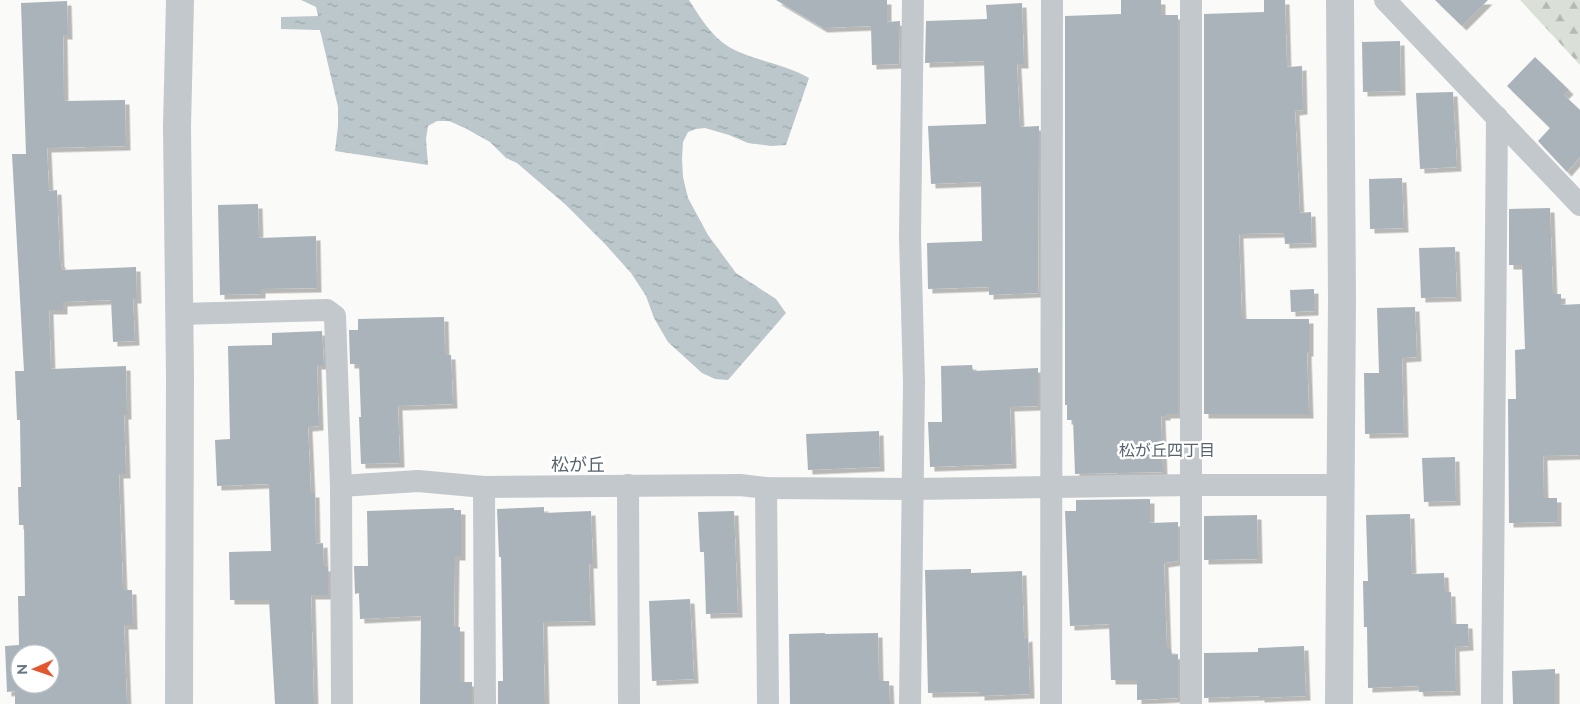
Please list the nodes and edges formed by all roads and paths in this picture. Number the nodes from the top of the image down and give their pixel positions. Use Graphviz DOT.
graph roads {
  1 [pos="180,0"];
  2 [pos="913,0"];
  3 [pos="1052,0"];
  4 [pos="1191,0"];
  5 [pos="1340,0"];
  6 [pos="1385,0"];
  7 [pos="1497,117"];
  8 [pos="1580,205"];
  9 [pos="179,314"];
  10 [pos="628,485"];
  11 [pos="1192,485"];
  12 [pos="1340,485"];
  13 [pos="340,486"];
  14 [pos="484,486"];
  15 [pos="1051,486"];
  16 [pos="766,488"];
  17 [pos="912,488"];
  18 [pos="179,704"];
  19 [pos="342,704"];
  20 [pos="485,704"];
  21 [pos="629,704"];
  22 [pos="768,704"];
  23 [pos="910,704"];
  24 [pos="1051,704"];
  25 [pos="1191,704"];
  26 [pos="1340,704"];
  27 [pos="1492,704"];
  1 -- 9 [label="street"];
  2 -- 17 [label="street"];
  3 -- 15 [label="street"];
  4 -- 11 [label="street"];
  5 -- 12 [label="street"];
  6 -- 7 [label="street"];
  7 -- 8 [label="street"];
  7 -- 27 [label="street"];
  9 -- 13 [label="street"];
  9 -- 18 [label="street"];
  10 -- 14 [label="street"];
  10 -- 16 [label="street"];
  10 -- 21 [label="street"];
  11 -- 12 [label="street"];
  11 -- 15 [label="street"];
  11 -- 25 [label="street"];
  12 -- 26 [label="street"];
  13 -- 14 [label="street"];
  13 -- 19 [label="street"];
  14 -- 20 [label="street"];
  15 -- 17 [label="street"];
  15 -- 24 [label="street"];
  16 -- 17 [label="street"];
  16 -- 22 [label="street"];
  17 -- 23 [label="street"];
}
